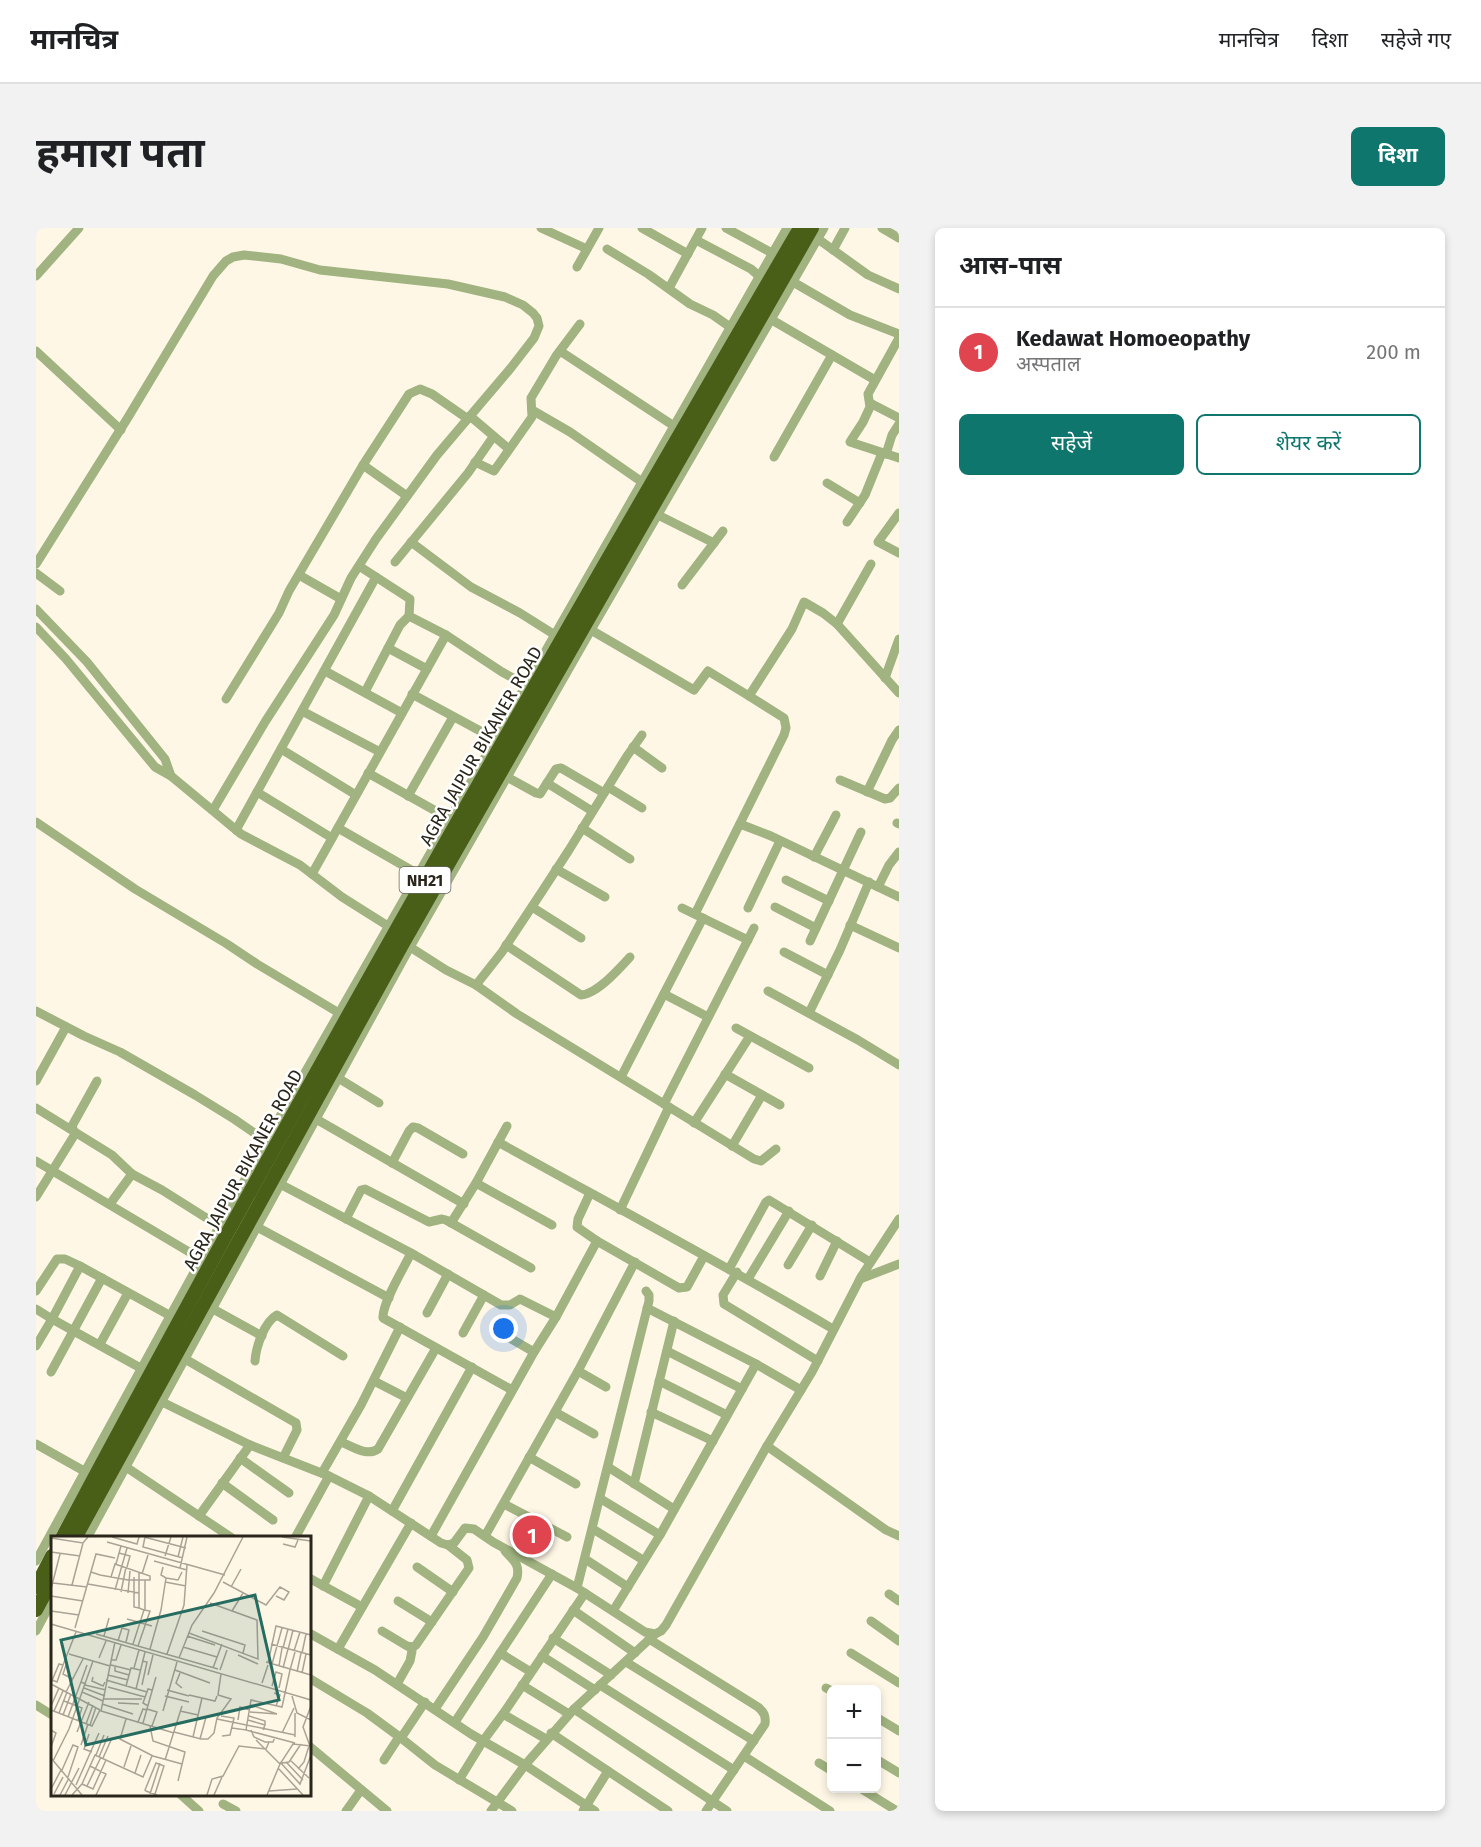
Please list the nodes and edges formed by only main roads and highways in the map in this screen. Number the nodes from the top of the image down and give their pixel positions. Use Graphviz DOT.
graph roads {
  1 [pos="800,228"];
  2 [pos="815,234"];
  3 [pos="152,1395"];
  4 [pos="63,1536"];
  5 [pos="76,1536"];
  6 [pos="51,1558"];
  7 [pos="51,1582"];
  8 [pos="36,1587"];
  9 [pos="36,1610"];
  1 -- 3 [label="highway, AGRA JAIPUR BIKANER ROAD / NH21"];
  2 -- 3 [label="highway, AGRA JAIPUR BIKANER ROAD / NH21"];
  3 -- 4 [label="highway, AGRA JAIPUR BIKANER ROAD / NH21"];
  3 -- 5 [label="highway, AGRA JAIPUR BIKANER ROAD / NH21"];
  6 -- 8 [label="highway"];
  7 -- 9 [label="highway"];
}
